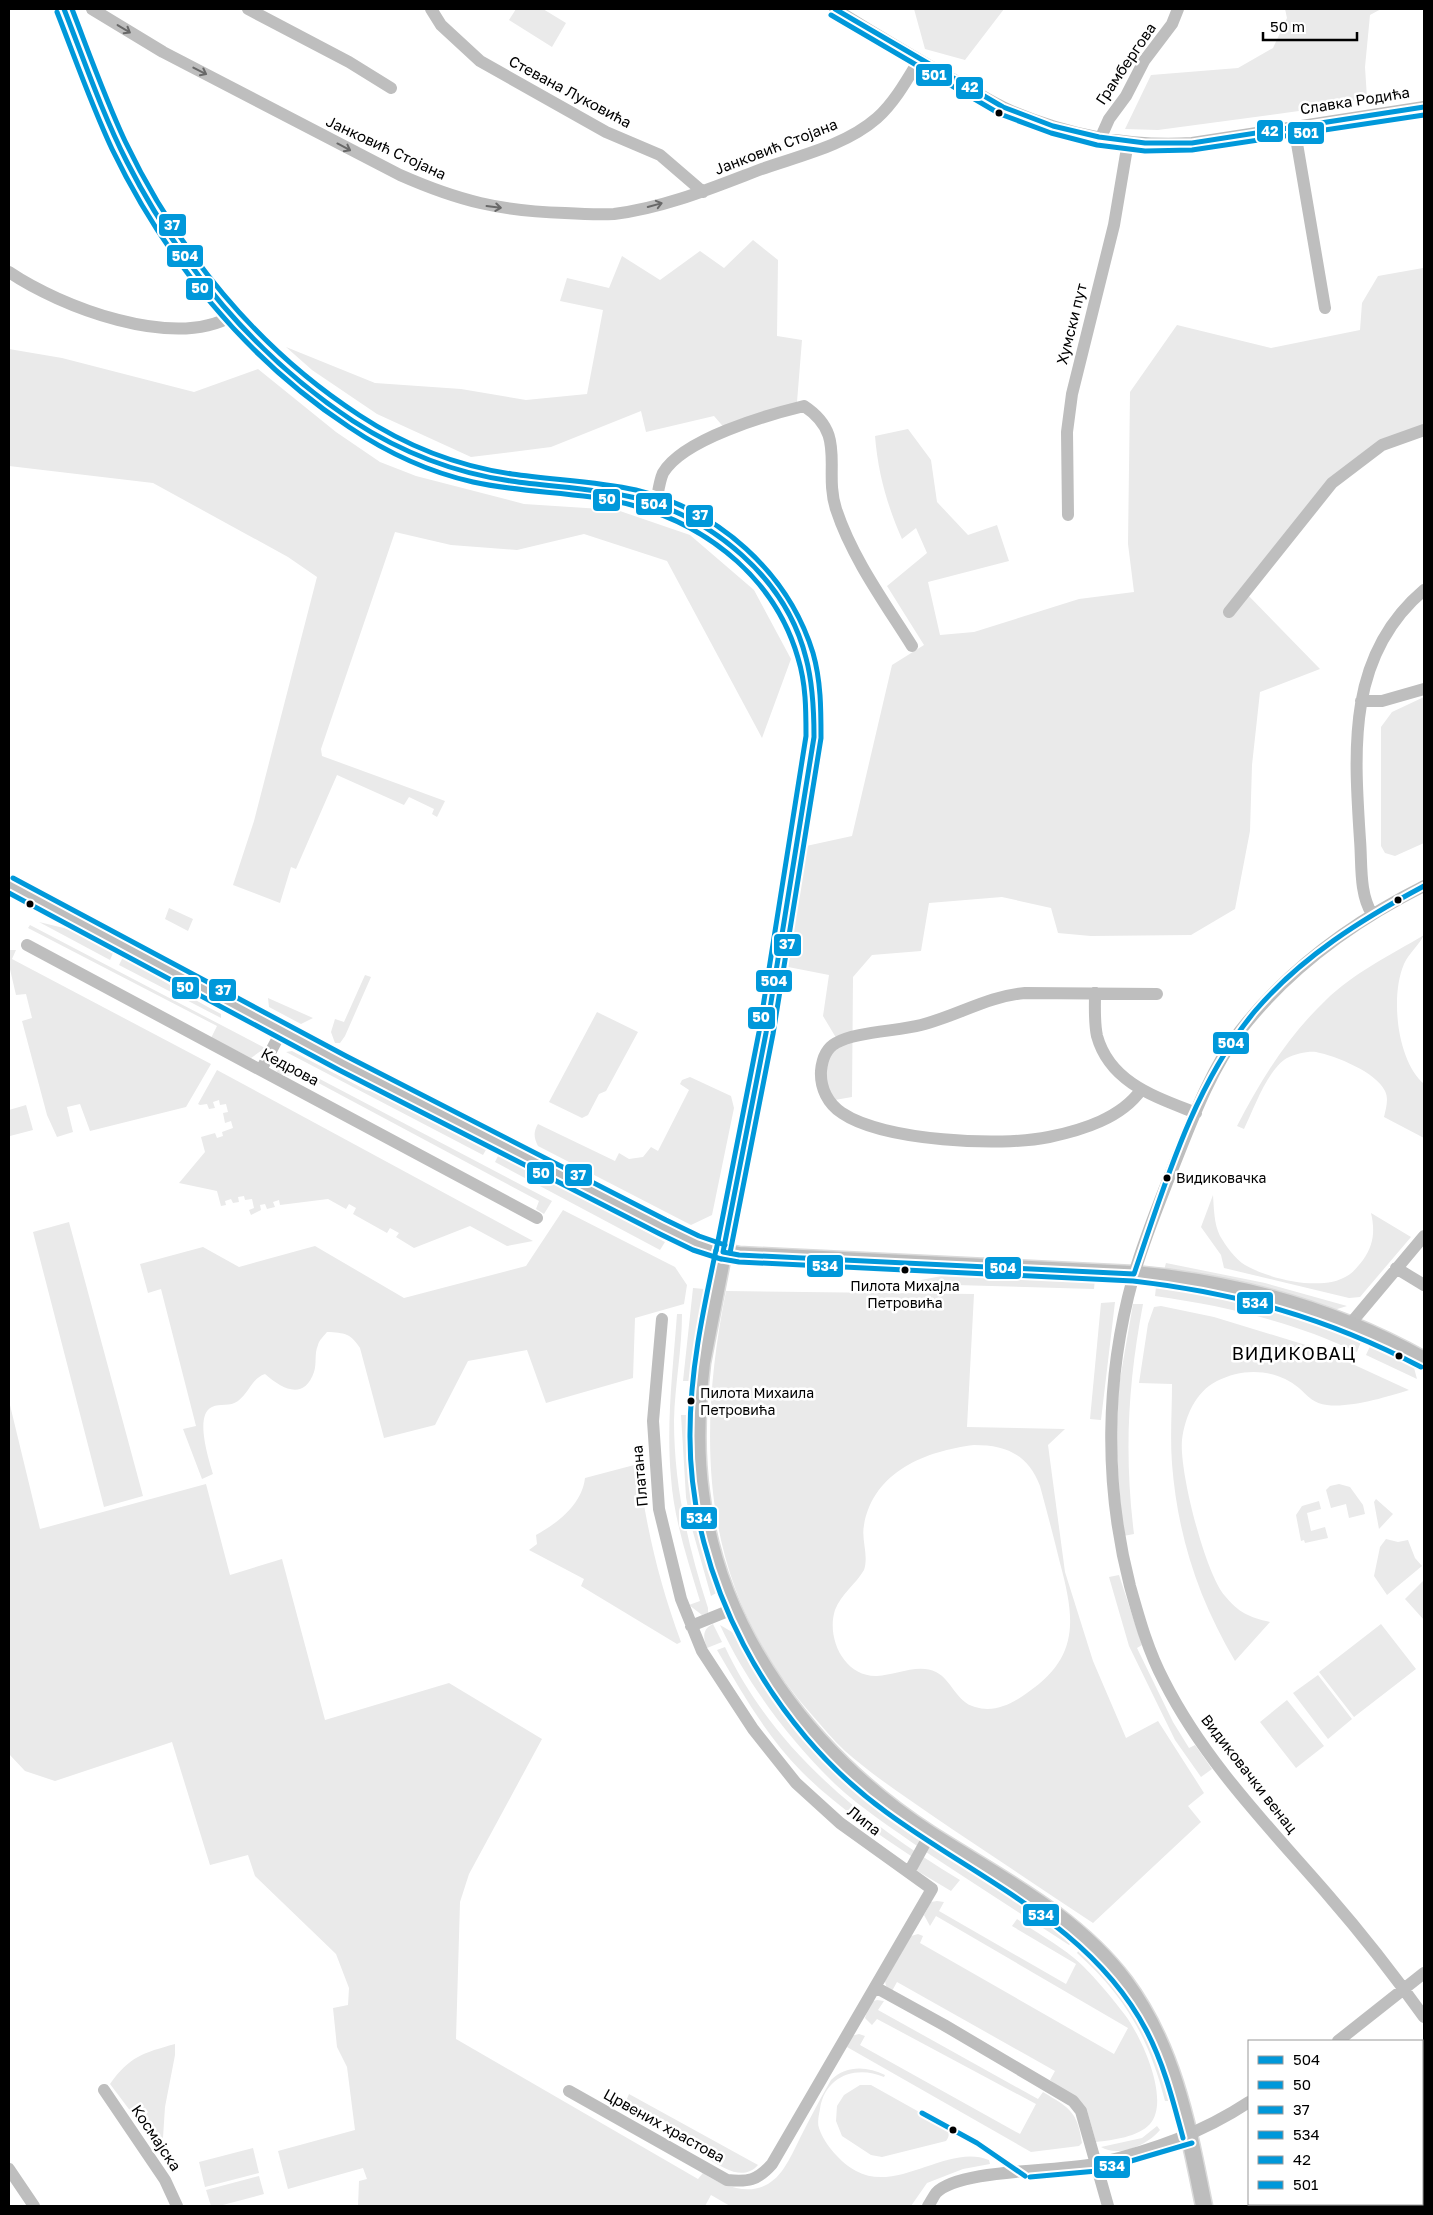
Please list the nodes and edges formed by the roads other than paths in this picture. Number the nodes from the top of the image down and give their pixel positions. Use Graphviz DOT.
graph roads {
  1 [pos="64,9"];
  2 [pos="92,9"];
  3 [pos="248,9"];
  4 [pos="431,9"];
  5 [pos="835,9"];
  6 [pos="1178,9"];
  7 [pos="919,60"];
  8 [pos="391,88"];
  9 [pos="1424,107"];
  10 [pos="1294,126"];
  11 [pos="1101,137"];
  12 [pos="1128,142"];
  13 [pos="703,192"];
  14 [pos="9,272"];
  15 [pos="1326,308"];
  16 [pos="232,316"];
  17 [pos="1424,430"];
  18 [pos="656,504"];
  19 [pos="1068,515"];
  20 [pos="1424,590"];
  21 [pos="1229,612"];
  22 [pos="912,646"];
  23 [pos="1424,689"];
  24 [pos="1361,701"];
  25 [pos="9,885"];
  26 [pos="1424,886"];
  27 [pos="1372,914"];
  28 [pos="28,945"];
  29 [pos="1095,993"];
  30 [pos="1157,994"];
  31 [pos="282,1030"];
  32 [pos="261,1070"];
  33 [pos="1141,1090"];
  34 [pos="1196,1113"];
  35 [pos="537,1218"];
  36 [pos="1424,1236"];
  37 [pos="722,1252"];
  38 [pos="1396,1268"];
  39 [pos="1134,1274"];
  40 [pos="1424,1286"];
  41 [pos="662,1319"];
  42 [pos="1351,1323"];
  43 [pos="1424,1360"];
  44 [pos="733,1609"];
  45 [pos="690,1626"];
  46 [pos="930,1834"];
  47 [pos="909,1872"];
  48 [pos="1424,1974"];
  49 [pos="875,1987"];
  50 [pos="1405,1990"];
  51 [pos="1424,2017"];
  52 [pos="845,2036"];
  53 [pos="1339,2040"];
  54 [pos="104,2090"];
  55 [pos="569,2091"];
  56 [pos="1248,2103"];
  57 [pos="1190,2136"];
  58 [pos="1096,2164"];
  59 [pos="9,2169"];
  60 [pos="34,2206"];
  61 [pos="177,2206"];
  62 [pos="928,2206"];
  63 [pos="1108,2206"];
  64 [pos="1204,2206"];
  1 -- 16 [label="main road"];
  2 -- 13 [label="street, Јанковић Стојана, one-way"];
  3 -- 8 [label="street"];
  4 -- 13 [label="street, Стевана Луковића"];
  5 -- 7 [label="street, Славка Родића"];
  6 -- 11 [label="street, Грамбергова"];
  7 -- 11 [label="street, Славка Родића"];
  7 -- 13 [label="street, Јанковић Стојана"];
  9 -- 10 [label="street, Славка Родића"];
  10 -- 12 [label="street, Славка Родића"];
  10 -- 15 [label="street"];
  11 -- 12 [label="street, Славка Родића"];
  12 -- 19 [label="street, Хумски пут"];
  14 -- 16 [label="street"];
  16 -- 18 [label="main road"];
  17 -- 21 [label="street"];
  18 -- 22 [label="street"];
  18 -- 37 [label="main road"];
  20 -- 24 [label="street"];
  23 -- 24 [label="street"];
  24 -- 27 [label="street"];
  25 -- 31 [label="main road"];
  26 -- 27 [label="street, Видиковачки венац"];
  27 -- 34 [label="street, Видиковачки венац"];
  28 -- 32 [label="street, Кедрова"];
  29 -- 30 [label="street"];
  29 -- 33 [label="street"];
  29 -- 33 [label="street"];
  31 -- 32 [label="street"];
  31 -- 37 [label="main road"];
  32 -- 35 [label="street, Кедрова"];
  33 -- 34 [label="street"];
  34 -- 39 [label="street, Видиковачки венац"];
  36 -- 38 [label="street"];
  37 -- 39 [label="main road"];
  37 -- 44 [label="main road"];
  38 -- 40 [label="street"];
  38 -- 42 [label="street"];
  39 -- 42 [label="main road"];
  39 -- 50 [label="street, Видиковачки венац"];
  41 -- 45 [label="street, Платана"];
  42 -- 43 [label="main road"];
  44 -- 45 [label="street"];
  44 -- 46 [label="main road"];
  45 -- 47 [label="street, Липа"];
  46 -- 47 [label="street"];
  46 -- 57 [label="main road"];
  47 -- 49 [label="street, Липа"];
  48 -- 50 [label="street"];
  49 -- 52 [label="street, Липа"];
  49 -- 58 [label="street"];
  50 -- 51 [label="street, Видиковачки венац"];
  50 -- 53 [label="street"];
  52 -- 55 [label="street, Црвених храстова"];
  54 -- 61 [label="street, Космајска"];
  56 -- 57 [label="street"];
  57 -- 58 [label="street"];
  57 -- 64 [label="main road"];
  58 -- 62 [label="street"];
  58 -- 63 [label="street"];
  59 -- 60 [label="street"];
}
